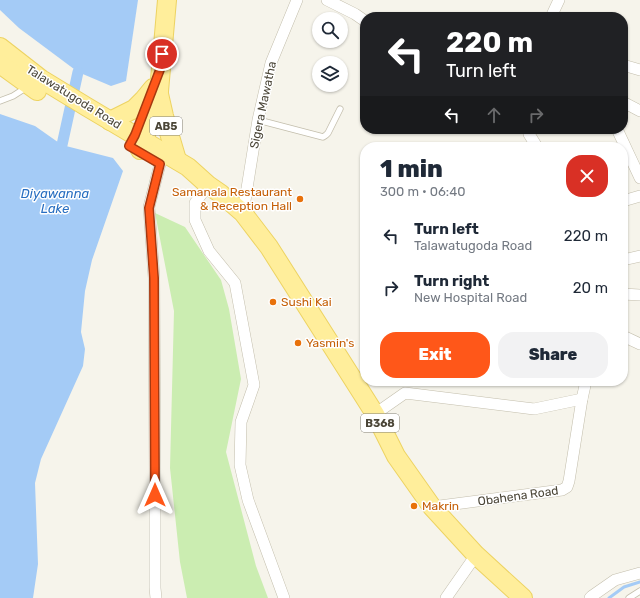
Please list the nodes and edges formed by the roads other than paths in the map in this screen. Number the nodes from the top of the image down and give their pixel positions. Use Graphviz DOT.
graph roads {
  1 [pos="167,0"];
  2 [pos="297,0"];
  3 [pos="327,0"];
  4 [pos="559,0"];
  5 [pos="553,12"];
  6 [pos="360,18"];
  7 [pos="0,47"];
  8 [pos="0,64"];
  9 [pos="628,66"];
  10 [pos="640,70"];
  11 [pos="34,84"];
  12 [pos="156,90"];
  13 [pos="0,101"];
  14 [pos="628,105"];
  15 [pos="340,109"];
  16 [pos="640,111"];
  17 [pos="84,112"];
  18 [pos="258,120"];
  19 [pos="110,121"];
  20 [pos="137,143"];
  21 [pos="628,152"];
  22 [pos="168,162"];
  23 [pos="640,178"];
  24 [pos="208,185"];
  25 [pos="640,196"];
  26 [pos="628,200"];
  27 [pos="243,213"];
  28 [pos="640,256"];
  29 [pos="628,259"];
  30 [pos="628,294"];
  31 [pos="640,294"];
  32 [pos="628,338"];
  33 [pos="640,344"];
  34 [pos="585,386"];
  35 [pos="582,399"];
  36 [pos="375,414"];
  37 [pos="432,507"];
  38 [pos="476,555"];
  39 [pos="640,573"];
  40 [pos="640,591"];
  41 [pos="156,598"];
  42 [pos="284,598"];
  43 [pos="446,598"];
  44 [pos="523,598"];
  45 [pos="590,598"];
  46 [pos="629,598"];
  1 -- 12 [label="main road, AB5"];
  2 -- 18 [label="street, Sigera Mawatha"];
  3 -- 6 [label="street"];
  4 -- 5 [label="street"];
  7 -- 11 [label="main road, Talawatugoda Road / B368"];
  8 -- 11 [label="main road, Talawatugoda Road / B368"];
  9 -- 10 [label="street"];
  11 -- 13 [label="lane"];
  11 -- 17 [label="main road, Talawatugoda Road / B368"];
  12 -- 19 [label="main road, AB5"];
  12 -- 20 [label="main road, AB5"];
  12 -- 22 [label="main road, AB5"];
  14 -- 16 [label="street"];
  15 -- 18 [label="lane"];
  17 -- 19 [label="main road, Talawatugoda Road / B368"];
  17 -- 20 [label="main road, Talawatugoda Road / B368"];
  18 -- 27 [label="street, Sigera Mawatha"];
  19 -- 20 [label="main road, Talawatugoda Road / B368"];
  20 -- 22 [label="main road, Talawatugoda Road / B368"];
  21 -- 23 [label="street"];
  22 -- 24 [label="main road, Talawatugoda Road / B368"];
  22 -- 41 [label="street"];
  24 -- 27 [label="main road, Talawatugoda Road / B368"];
  24 -- 42 [label="street"];
  25 -- 26 [label="street"];
  27 -- 36 [label="main road, Talawatugoda Road / B368"];
  28 -- 29 [label="street"];
  30 -- 31 [label="street"];
  32 -- 33 [label="street"];
  34 -- 35 [label="street, Obahena Road"];
  35 -- 36 [label="street"];
  35 -- 37 [label="street, Obahena Road"];
  36 -- 37 [label="main road, Talawatugoda Road / B368"];
  37 -- 38 [label="main road, Talawatugoda Road / B368"];
  38 -- 43 [label="street"];
  38 -- 44 [label="main road, Talawatugoda Road / B368"];
  39 -- 45 [label="street"];
  40 -- 46 [label="lane"];
}
